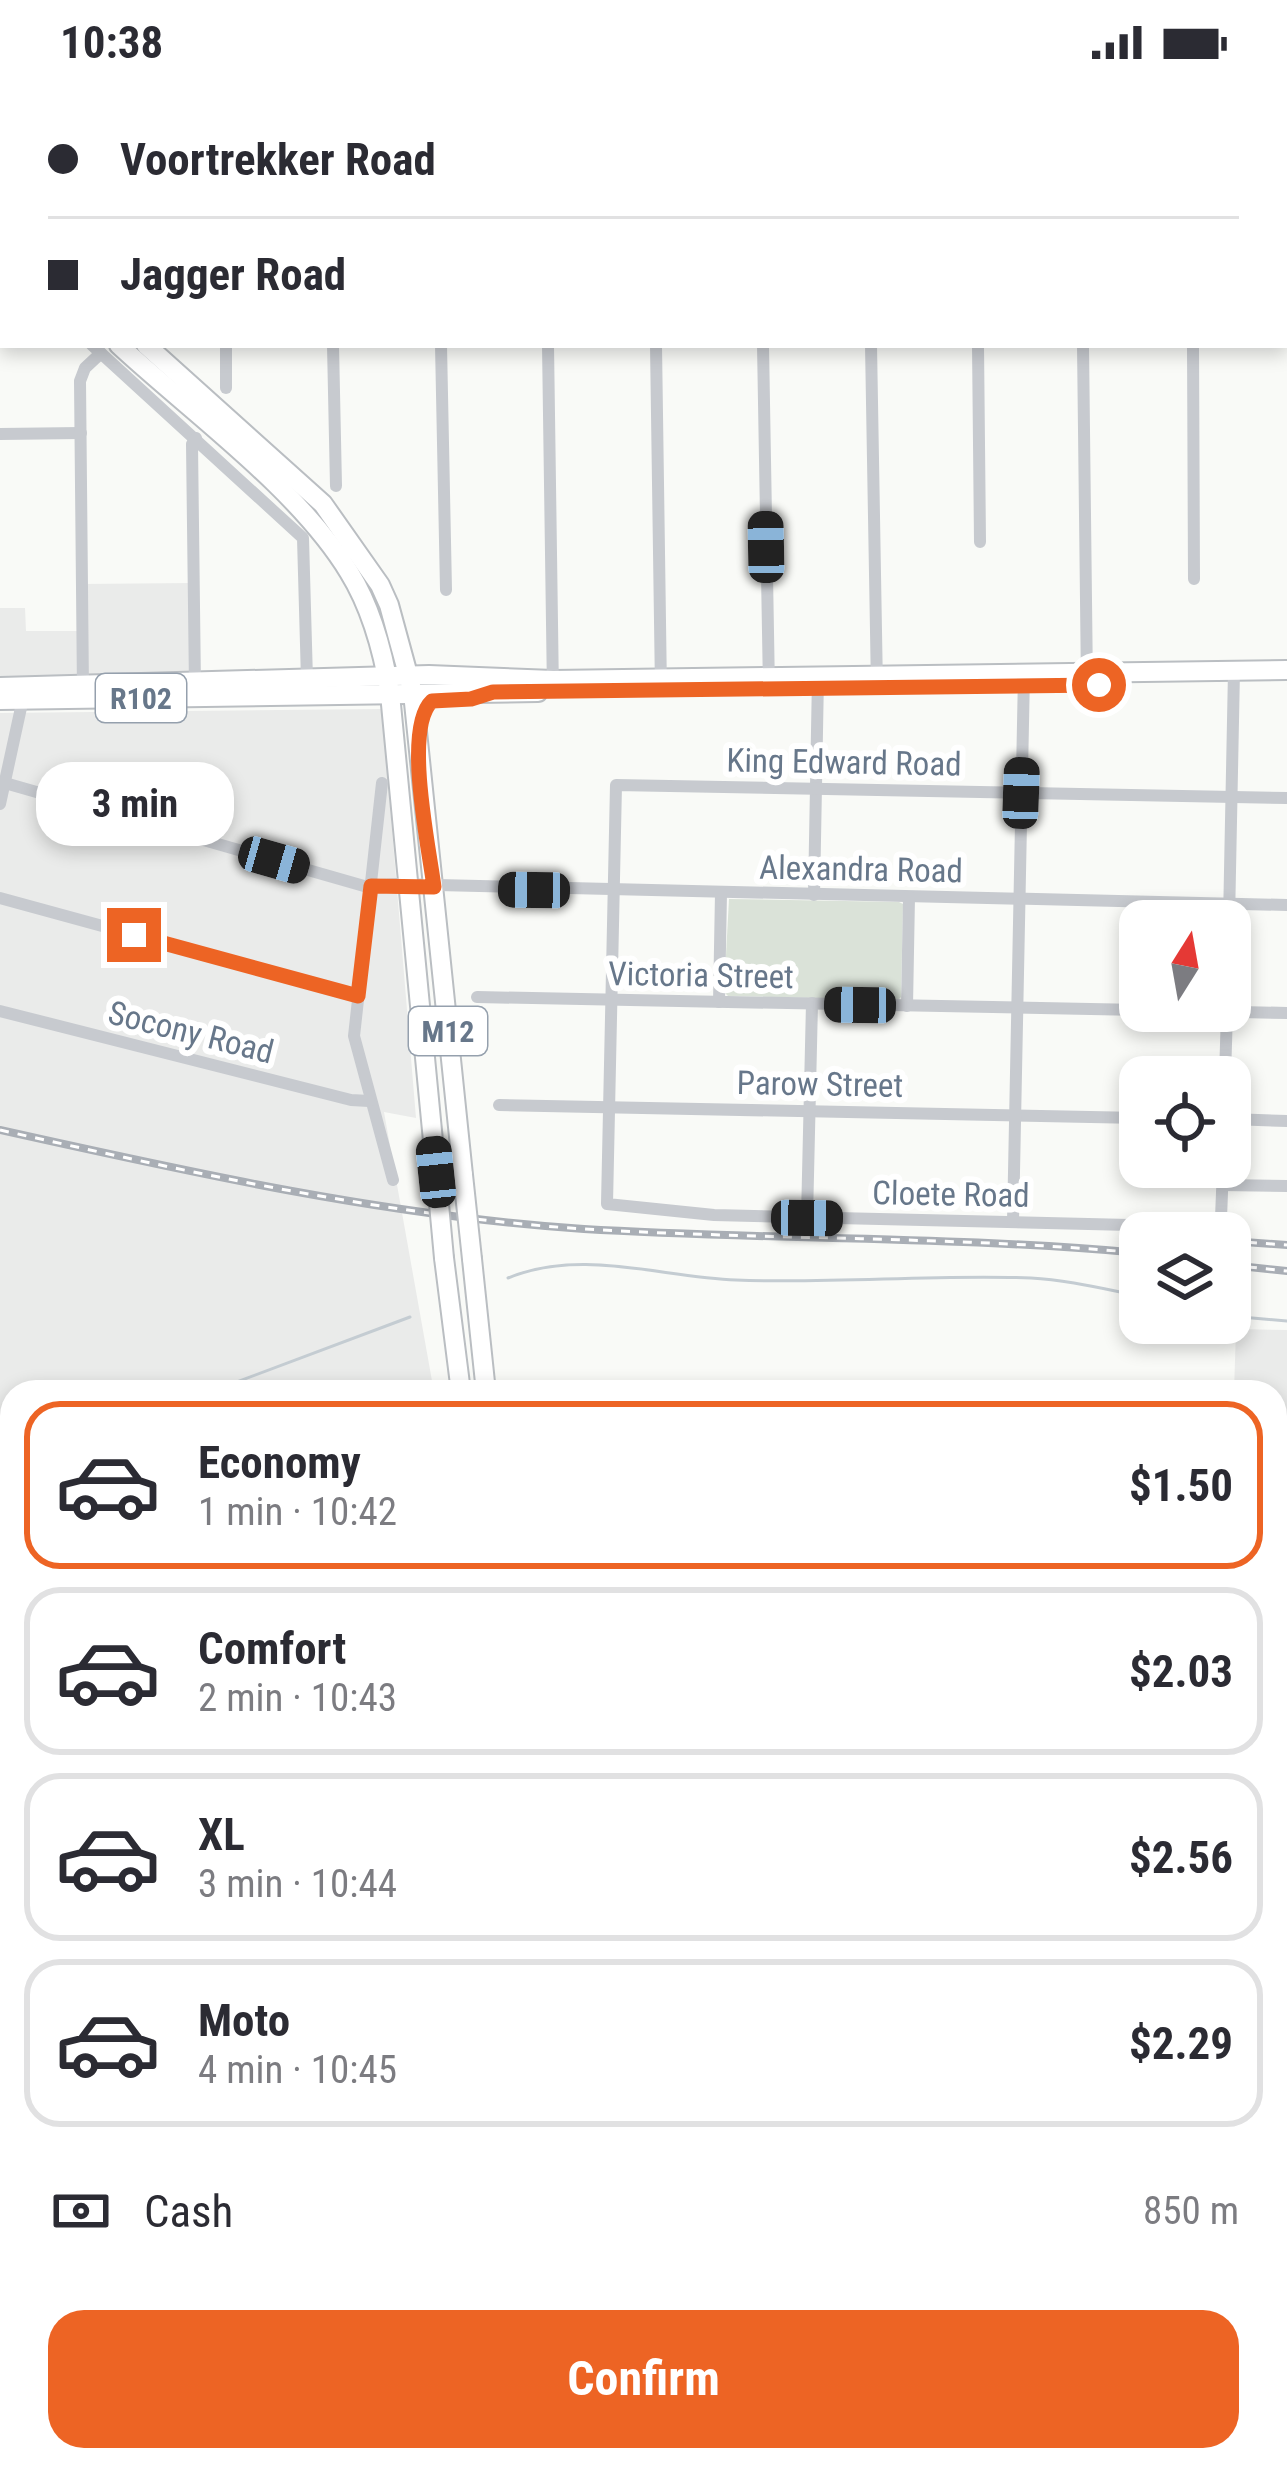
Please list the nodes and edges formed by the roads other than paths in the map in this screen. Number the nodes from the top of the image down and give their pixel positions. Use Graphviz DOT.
graph roads {
  1 [pos="104,348"];
  2 [pos="149,348"];
  3 [pos="226,348"];
  4 [pos="333,348"];
  5 [pos="441,348"];
  6 [pos="548,348"];
  7 [pos="656,348"];
  8 [pos="763,348"];
  9 [pos="871,348"];
  10 [pos="978,348"];
  11 [pos="1083,348"];
  12 [pos="1193,348"];
  13 [pos="226,388"];
  14 [pos="81,433"];
  15 [pos="0,434"];
  16 [pos="196,438"];
  17 [pos="330,476"];
  18 [pos="980,542"];
  19 [pos="1194,579"];
  20 [pos="446,590"];
  21 [pos="1287,670"];
  22 [pos="1234,676"];
  23 [pos="1024,679"];
  24 [pos="307,680"];
  25 [pos="1087,680"];
  26 [pos="1287,681"];
  27 [pos="818,682"];
  28 [pos="768,683"];
  29 [pos="877,683"];
  30 [pos="661,684"];
  31 [pos="411,685"];
  32 [pos="389,686"];
  33 [pos="553,686"];
  34 [pos="0,687"];
  35 [pos="195,690"];
  36 [pos="83,692"];
  37 [pos="493,692"];
  38 [pos="24,693"];
  39 [pos="0,700"];
  40 [pos="417,740"];
  41 [pos="5,783"];
  42 [pos="382,783"];
  43 [pos="816,789"];
  44 [pos="1021,793"];
  45 [pos="1232,797"];
  46 [pos="1287,798"];
  47 [pos="0,804"];
  48 [pos="408,885"];
  49 [pos="371,886"];
  50 [pos="434,887"];
  51 [pos="614,891"];
  52 [pos="721,893"];
  53 [pos="814,896"];
  54 [pos="909,897"];
  55 [pos="0,898"];
  56 [pos="1020,900"];
  57 [pos="1229,900"];
  58 [pos="1119,902"];
  59 [pos="1251,904"];
  60 [pos="1287,905"];
  61 [pos="358,996"];
  62 [pos="477,998"];
  63 [pos="611,1000"];
  64 [pos="719,1002"];
  65 [pos="812,1004"];
  66 [pos="908,1006"];
  67 [pos="1018,1008"];
  68 [pos="1119,1010"];
  69 [pos="0,1011"];
  70 [pos="1251,1012"];
  71 [pos="1287,1013"];
  72 [pos="369,1100"];
  73 [pos="500,1105"];
  74 [pos="609,1107"];
  75 [pos="809,1111"];
  76 [pos="1016,1115"];
  77 [pos="1119,1117"];
  78 [pos="1251,1119"];
  79 [pos="1287,1120"];
  80 [pos="393,1180"];
  81 [pos="1251,1185"];
  82 [pos="1287,1186"];
  83 [pos="1222,1188"];
  84 [pos="807,1218"];
  85 [pos="1013,1222"];
  86 [pos="459,1380"];
  87 [pos="485,1380"];
  1 -- 14 [label="street"];
  1 -- 16 [label="street"];
  1 -- 32 [label="main road, M12"];
  2 -- 31 [label="main road, M12"];
  3 -- 13 [label="street"];
  4 -- 17 [label="street"];
  5 -- 20 [label="street"];
  6 -- 33 [label="street"];
  7 -- 30 [label="street"];
  8 -- 28 [label="street"];
  9 -- 29 [label="street"];
  10 -- 18 [label="street"];
  11 -- 25 [label="street"];
  12 -- 19 [label="street"];
  14 -- 15 [label="street"];
  14 -- 36 [label="street"];
  16 -- 24 [label="street"];
  16 -- 35 [label="street"];
  21 -- 22 [label="main road, R102"];
  22 -- 25 [label="main road, R102"];
  22 -- 26 [label="main road, R102"];
  22 -- 45 [label="street"];
  23 -- 25 [label="main road, R102"];
  23 -- 29 [label="main road, R102"];
  23 -- 44 [label="street"];
  24 -- 32 [label="main road, R102"];
  24 -- 35 [label="main road, R102"];
  27 -- 28 [label="main road, R102"];
  27 -- 29 [label="main road, R102"];
  27 -- 43 [label="street"];
  28 -- 30 [label="main road, R102"];
  30 -- 33 [label="main road, R102"];
  31 -- 32 [label="main road, R102"];
  31 -- 33 [label="main road, R102"];
  31 -- 37 [label="main road, R102"];
  31 -- 40 [label="main road, M12"];
  32 -- 35 [label="main road, R102"];
  32 -- 48 [label="main road, M12"];
  33 -- 37 [label="main road, R102"];
  34 -- 38 [label="main road, R102"];
  35 -- 36 [label="main road, R102"];
  36 -- 38 [label="main road, R102"];
  37 -- 40 [label="main road"];
  38 -- 39 [label="main road, R102"];
  38 -- 41 [label="street"];
  40 -- 50 [label="main road, M12"];
  41 -- 47 [label="street"];
  41 -- 49 [label="street, Alexandra Road"];
  42 -- 49 [label="street"];
  43 -- 44 [label="street, King Edward Road"];
  43 -- 51 [label="street, King Edward Road"];
  43 -- 53 [label="street"];
  44 -- 45 [label="street, King Edward Road"];
  44 -- 56 [label="street"];
  45 -- 46 [label="street, King Edward Road"];
  45 -- 57 [label="street"];
  48 -- 49 [label="street, Alexandra Road"];
  48 -- 50 [label="street, Alexandra Road"];
  48 -- 86 [label="main road, M12, bridge"];
  49 -- 61 [label="street"];
  50 -- 51 [label="street, Alexandra Road"];
  50 -- 87 [label="main road, M12, bridge"];
  51 -- 52 [label="street, Alexandra Road"];
  51 -- 63 [label="street"];
  52 -- 53 [label="street, Alexandra Road"];
  52 -- 64 [label="street"];
  53 -- 54 [label="street, Alexandra Road"];
  54 -- 56 [label="street, Alexandra Road"];
  54 -- 66 [label="street"];
  55 -- 61 [label="street"];
  56 -- 58 [label="street, Alexandra Road"];
  56 -- 67 [label="street"];
  59 -- 60 [label="street, Alexandra Road"];
  61 -- 72 [label="street"];
  62 -- 63 [label="street, Victoria Street"];
  63 -- 64 [label="street, Victoria Street"];
  63 -- 74 [label="street"];
  64 -- 65 [label="street, Victoria Street"];
  65 -- 66 [label="street, Victoria Street"];
  65 -- 75 [label="street"];
  66 -- 67 [label="street, Victoria Street"];
  67 -- 68 [label="street, Victoria Street"];
  67 -- 76 [label="street"];
  69 -- 72 [label="street, Socony Road"];
  70 -- 71 [label="street"];
  72 -- 80 [label="street"];
  73 -- 74 [label="street, Parow Street"];
  74 -- 75 [label="street, Parow Street"];
  74 -- 84 [label="street, Cloete Road"];
  75 -- 76 [label="street, Parow Street"];
  75 -- 84 [label="street"];
  76 -- 77 [label="street, Parow Street"];
  76 -- 85 [label="street"];
  78 -- 79 [label="street"];
  81 -- 82 [label="street"];
  83 -- 85 [label="street, Cloete Road"];
  84 -- 85 [label="street, Cloete Road"];
}
